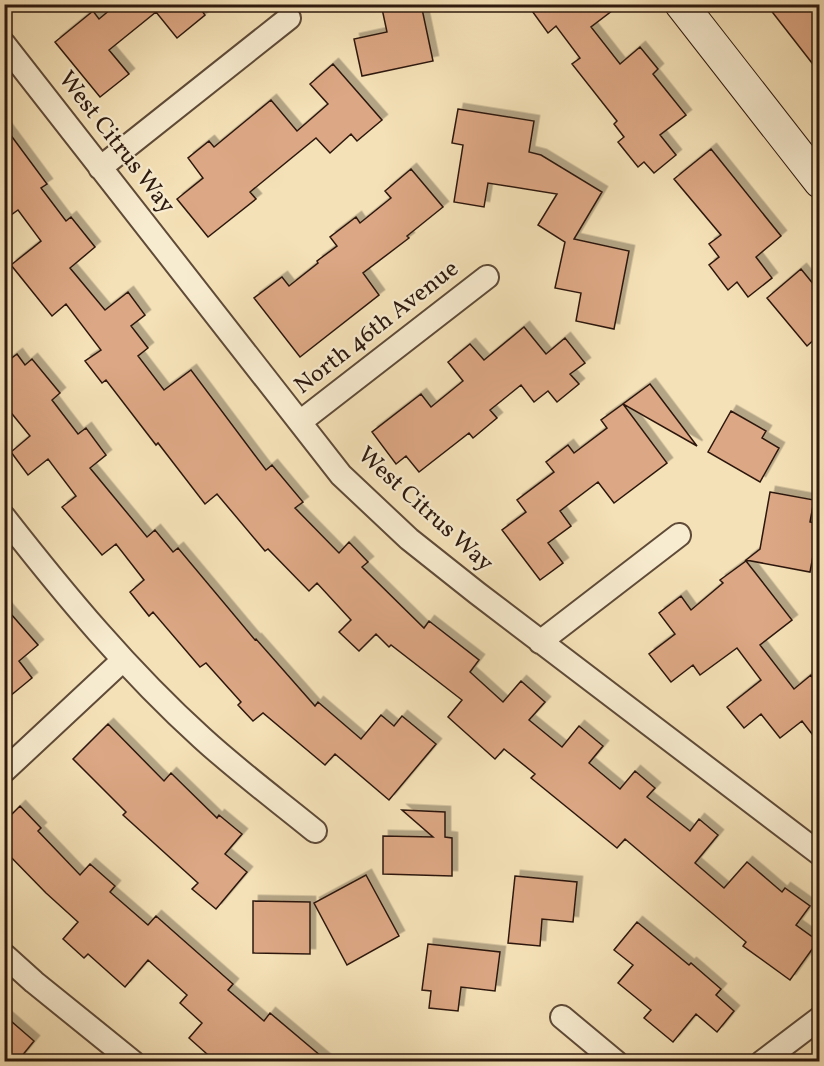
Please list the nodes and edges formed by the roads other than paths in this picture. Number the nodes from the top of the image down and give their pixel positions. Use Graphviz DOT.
graph roads {
  1 [pos="681,4"];
  2 [pos="289,18"];
  3 [pos="4,44"];
  4 [pos="100,168"];
  5 [pos="819,182"];
  6 [pos="487,277"];
  7 [pos="300,422"];
  8 [pos="4,517"];
  9 [pos="679,535"];
  10 [pos="540,642"];
  11 [pos="123,660"];
  12 [pos="4,771"];
  13 [pos="315,831"];
  14 [pos="819,854"];
  15 [pos="4,955"];
  16 [pos="562,1017"];
  17 [pos="819,1018"];
  18 [pos="133,1062"];
  19 [pos="616,1062"];
  20 [pos="762,1062"];
  1 -- 5 [label="street"];
  2 -- 4 [label="street"];
  3 -- 4 [label="street, West Citrus Way"];
  4 -- 7 [label="street, West Citrus Way"];
  6 -- 7 [label="street, North 46th Avenue"];
  7 -- 10 [label="street, West Citrus Way"];
  8 -- 11 [label="street"];
  9 -- 10 [label="street"];
  10 -- 14 [label="street, West Citrus Way"];
  11 -- 12 [label="street"];
  11 -- 13 [label="street"];
  15 -- 18 [label="street"];
  16 -- 19 [label="street"];
  17 -- 20 [label="street"];
}
